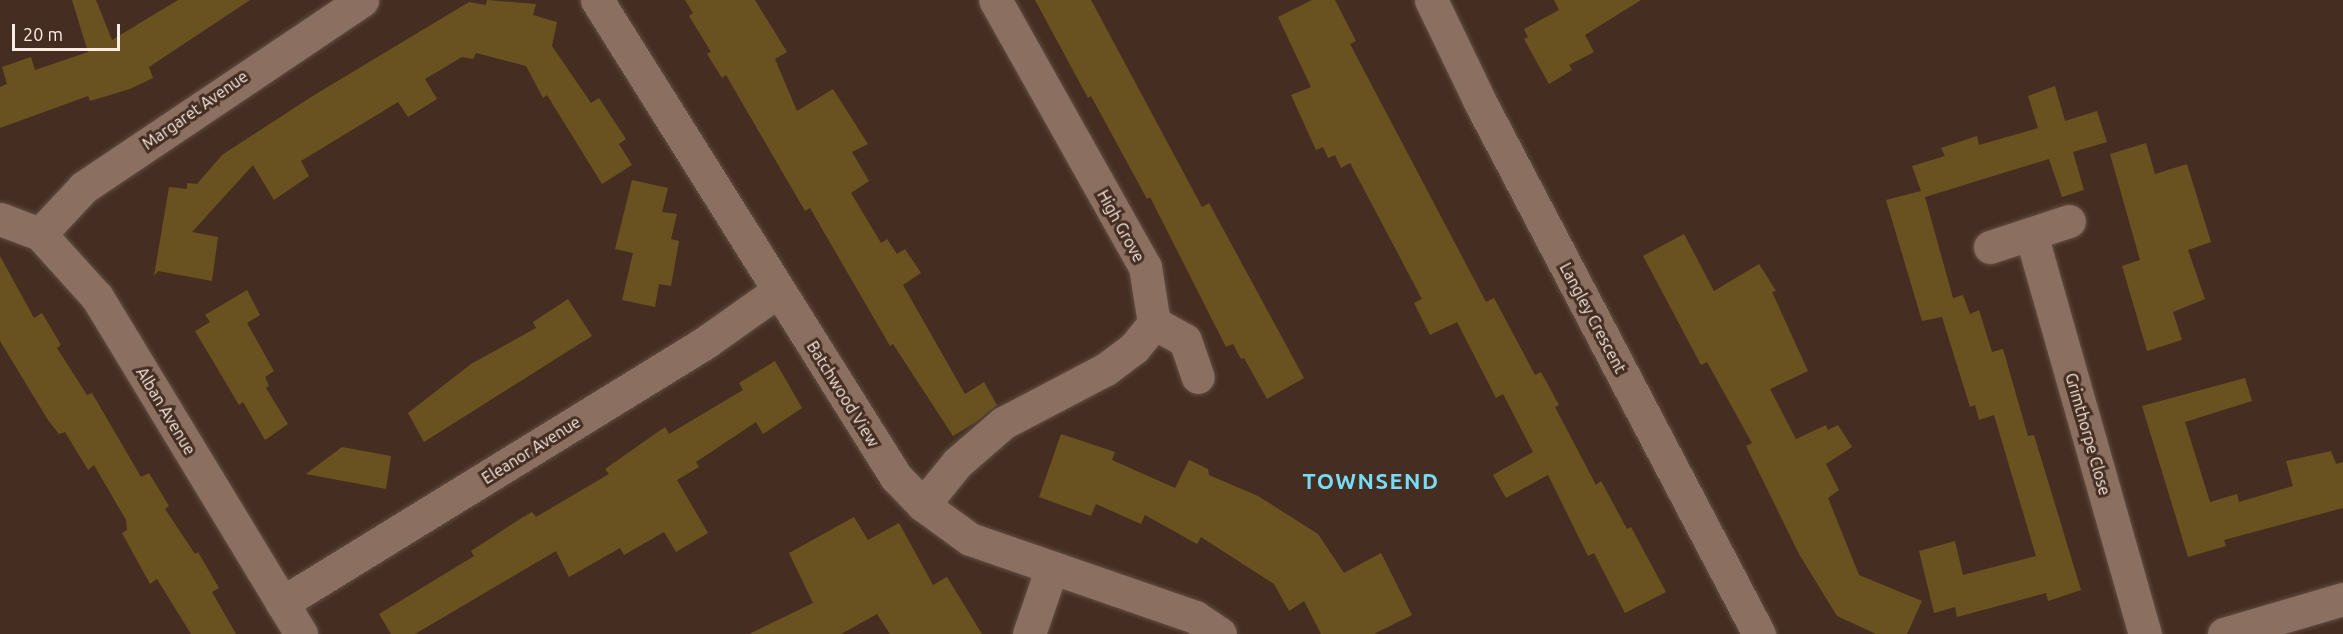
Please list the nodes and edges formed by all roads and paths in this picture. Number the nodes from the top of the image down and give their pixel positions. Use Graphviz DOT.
graph roads {
  1 [pos="362,0"];
  2 [pos="597,0"];
  3 [pos="995,0"];
  4 [pos="1431,0"];
  5 [pos="1460,0"];
  6 [pos="1449,40"];
  7 [pos="0,219"];
  8 [pos="2069,221"];
  9 [pos="40,234"];
  10 [pos="2031,234"];
  11 [pos="1990,247"];
  12 [pos="778,291"];
  13 [pos="1154,323"];
  14 [pos="1198,377"];
  15 [pos="922,505"];
  16 [pos="1052,570"];
  17 [pos="2343,599"];
  18 [pos="282,603"];
  19 [pos="301,634"];
  20 [pos="1029,634"];
  21 [pos="1220,634"];
  22 [pos="1759,634"];
  23 [pos="2145,634"];
  24 [pos="2224,634"];
  1 -- 9 [label="street, Margaret Avenue"];
  2 -- 12 [label="street, Batchwood View"];
  3 -- 13 [label="street, High Grove"];
  4 -- 6 [label="street, Langley Crescent"];
  5 -- 6 [label="street"];
  6 -- 22 [label="street, Langley Crescent"];
  7 -- 9 [label="street, Alban Avenue"];
  8 -- 10 [label="street"];
  9 -- 18 [label="street, Alban Avenue"];
  10 -- 11 [label="street"];
  10 -- 23 [label="street, Grimthorpe Close"];
  12 -- 15 [label="street, Batchwood View"];
  12 -- 18 [label="street, Eleanor Avenue"];
  13 -- 14 [label="street"];
  13 -- 15 [label="street"];
  15 -- 16 [label="street, Batchwood View"];
  16 -- 20 [label="street"];
  16 -- 21 [label="street, Batchwood View"];
  17 -- 24 [label="street"];
  18 -- 19 [label="street, Alban Avenue"];
}
